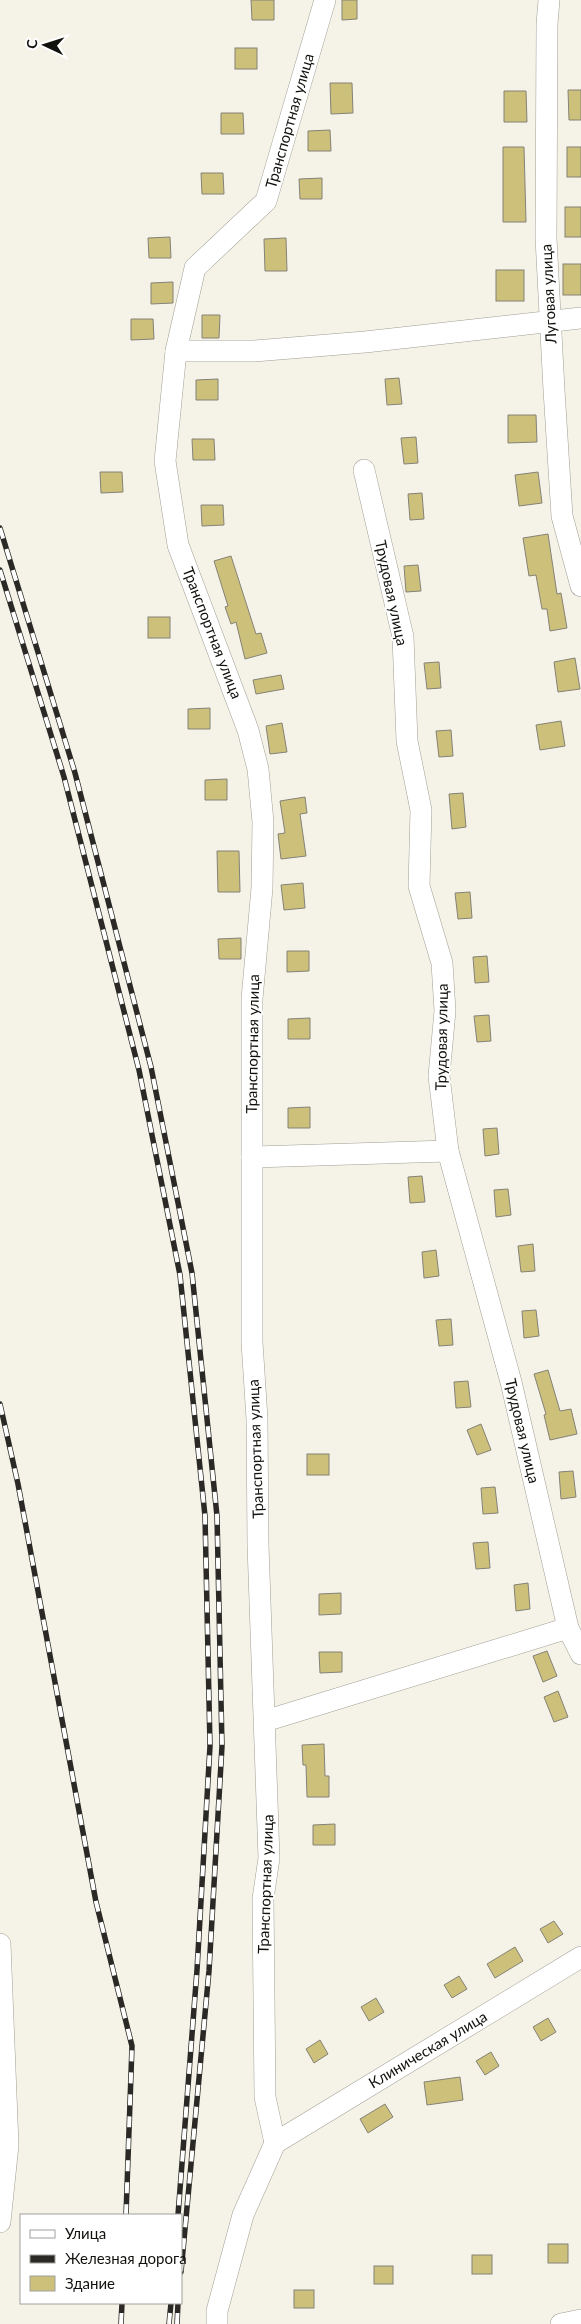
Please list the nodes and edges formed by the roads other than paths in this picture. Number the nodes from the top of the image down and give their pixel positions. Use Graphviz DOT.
graph roads {
  1 [pos="325,0"];
  2 [pos="549,0"];
  3 [pos="581,318"];
  4 [pos="551,322"];
  5 [pos="176,350"];
  6 [pos="364,470"];
  7 [pos="581,586"];
  8 [pos="448,1151"];
  9 [pos="252,1157"];
  10 [pos="568,1628"];
  11 [pos="581,1654"];
  12 [pos="265,1721"];
  13 [pos="0,1944"];
  14 [pos="581,1957"];
  15 [pos="276,2144"];
  16 [pos="0,2222"];
  17 [pos="581,2320"];
  18 [pos="217,2324"];
  19 [pos="561,2324"];
  1 -- 5 [label="street, Транспортная улица"];
  2 -- 4 [label="street, Луговая улица"];
  3 -- 4 [label="street"];
  4 -- 5 [label="street"];
  4 -- 7 [label="street, Луговая улица"];
  5 -- 9 [label="street, Транспортная улица"];
  6 -- 8 [label="street, Трудовая улица"];
  8 -- 9 [label="street"];
  8 -- 10 [label="street, Трудовая улица"];
  9 -- 12 [label="street, Транспортная улица"];
  10 -- 11 [label="street, Трудовая улица"];
  10 -- 12 [label="street"];
  12 -- 15 [label="street, Транспортная улица"];
  13 -- 16 [label="street"];
  14 -- 15 [label="street, Клиническая улица"];
  15 -- 18 [label="street"];
  17 -- 19 [label="street"];
}
